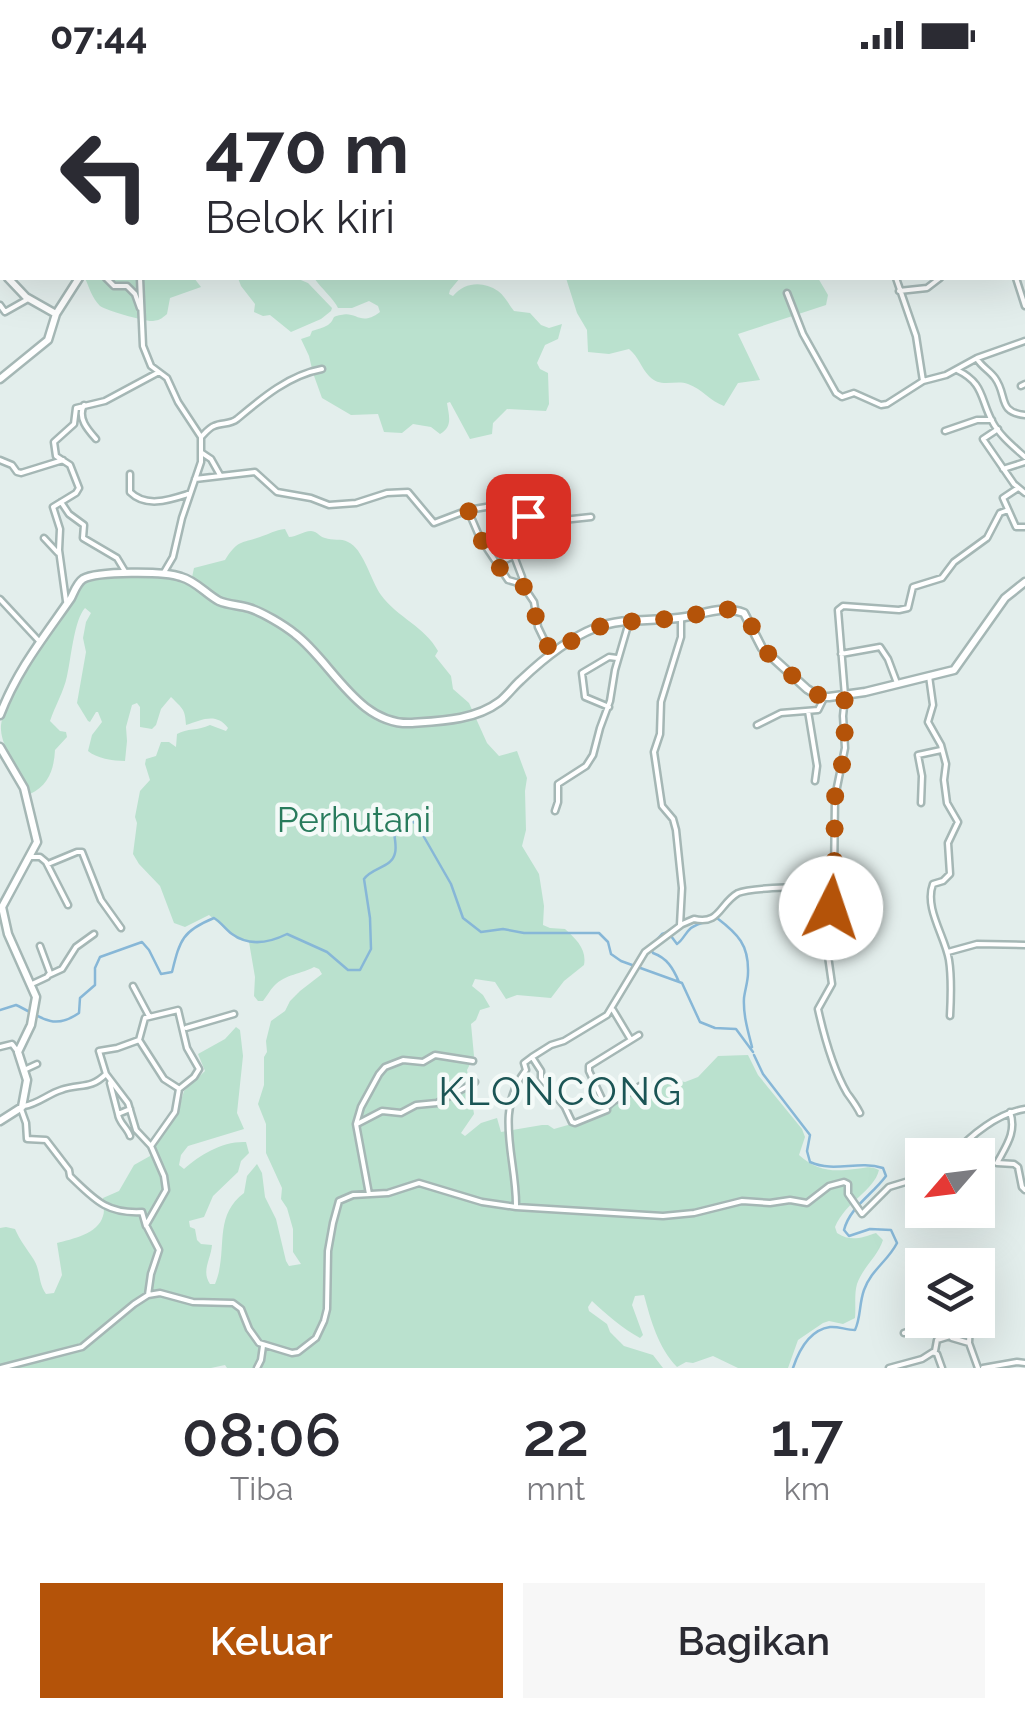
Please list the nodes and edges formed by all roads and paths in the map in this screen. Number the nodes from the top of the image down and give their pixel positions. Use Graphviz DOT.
graph roads {
  1 [pos="10,280"];
  2 [pos="78,280"];
  3 [pos="108,280"];
  4 [pos="140,280"];
  5 [pos="896,280"];
  6 [pos="937,280"];
  7 [pos="1017,280"];
  8 [pos="899,291"];
  9 [pos="787,293"];
  10 [pos="28,299"];
  11 [pos="0,305"];
  12 [pos="1025,306"];
  13 [pos="56,314"];
  14 [pos="142,318"];
  15 [pos="1025,340"];
  16 [pos="976,358"];
  17 [pos="322,369"];
  18 [pos="957,370"];
  19 [pos="159,372"];
  20 [pos="0,379"];
  21 [pos="923,381"];
  22 [pos="84,405"];
  23 [pos="1025,415"];
  24 [pos="992,420"];
  25 [pos="998,429"];
  26 [pos="945,431"];
  27 [pos="201,436"];
  28 [pos="96,439"];
  29 [pos="202,453"];
  30 [pos="0,460"];
  31 [pos="64,460"];
  32 [pos="1025,460"];
  33 [pos="1003,469"];
  34 [pos="130,474"];
  35 [pos="220,475"];
  36 [pos="195,479"];
  37 [pos="1018,488"];
  38 [pos="190,493"];
  39 [pos="1025,493"];
  40 [pos="60,502"];
  41 [pos="468,510"];
  42 [pos="1008,510"];
  43 [pos="591,517"];
  44 [pos="1025,528"];
  45 [pos="44,538"];
  46 [pos="60,557"];
  47 [pos="498,564"];
  48 [pos="126,573"];
  49 [pos="163,574"];
  50 [pos="1025,582"];
  51 [pos="522,584"];
  52 [pos="0,599"];
  53 [pos="66,604"];
  54 [pos="682,618"];
  55 [pos="629,622"];
  56 [pos="39,641"];
  57 [pos="841,654"];
  58 [pos="547,657"];
  59 [pos="619,658"];
  60 [pos="929,676"];
  61 [pos="897,684"];
  62 [pos="9,692"];
  63 [pos="0,696"];
  64 [pos="845,696"];
  65 [pos="824,698"];
  66 [pos="609,707"];
  67 [pos="808,710"];
  68 [pos="0,715"];
  69 [pos="757,725"];
  70 [pos="0,747"];
  71 [pos="941,750"];
  72 [pos="816,782"];
  73 [pos="921,802"];
  74 [pos="555,811"];
  75 [pos="30,857"];
  76 [pos="48,864"];
  77 [pos="833,888"];
  78 [pos="68,905"];
  79 [pos="1,914"];
  80 [pos="680,926"];
  81 [pos="121,928"];
  82 [pos="94,934"];
  83 [pos="1025,945"];
  84 [pos="40,946"];
  85 [pos="948,952"];
  86 [pos="49,975"];
  87 [pos="31,985"];
  88 [pos="133,986"];
  89 [pos="612,1008"];
  90 [pos="234,1014"];
  91 [pos="149,1016"];
  92 [pos="950,1016"];
  93 [pos="184,1028"];
  94 [pos="639,1035"];
  95 [pos="138,1040"];
  96 [pos="631,1040"];
  97 [pos="0,1047"];
  98 [pos="18,1052"];
  99 [pos="532,1057"];
  100 [pos="474,1060"];
  101 [pos="37,1064"];
  102 [pos="24,1070"];
  103 [pos="108,1076"];
  104 [pos="475,1082"];
  105 [pos="640,1086"];
  106 [pos="180,1089"];
  107 [pos="606,1106"];
  108 [pos="21,1107"];
  109 [pos="130,1108"];
  110 [pos="1025,1108"];
  111 [pos="1010,1112"];
  112 [pos="860,1113"];
  113 [pos="118,1114"];
  114 [pos="0,1121"];
  115 [pos="356,1124"];
  116 [pos="130,1136"];
  117 [pos="971,1138"];
  118 [pos="151,1146"];
  119 [pos="905,1182"];
  120 [pos="1025,1190"];
  121 [pos="370,1195"];
  122 [pos="516,1207"];
  123 [pos="154,1211"];
  124 [pos="142,1213"];
  125 [pos="146,1226"];
  126 [pos="148,1294"];
  127 [pos="944,1338"];
  128 [pos="955,1338"];
  129 [pos="969,1338"];
  130 [pos="969,1343"];
  131 [pos="263,1346"];
  132 [pos="935,1352"];
  133 [pos="1025,1363"];
  134 [pos="897,1367"];
  135 [pos="2,1368"];
  136 [pos="258,1368"];
  137 [pos="889,1368"];
  138 [pos="942,1368"];
  139 [pos="981,1368"];
  1 -- 10 [label="street"];
  2 -- 13 [label="street"];
  3 -- 14 [label="street"];
  4 -- 14 [label="street"];
  5 -- 8 [label="street"];
  6 -- 8 [label="street"];
  7 -- 12 [label="street"];
  8 -- 21 [label="street"];
  9 -- 21 [label="street"];
  10 -- 11 [label="street"];
  10 -- 13 [label="street"];
  13 -- 20 [label="street"];
  14 -- 19 [label="street"];
  15 -- 16 [label="street"];
  16 -- 18 [label="street"];
  16 -- 23 [label="street"];
  17 -- 27 [label="street"];
  18 -- 21 [label="street"];
  18 -- 24 [label="street"];
  19 -- 22 [label="street"];
  19 -- 27 [label="street"];
  22 -- 28 [label="street"];
  22 -- 31 [label="street"];
  24 -- 25 [label="street"];
  24 -- 26 [label="street"];
  25 -- 32 [label="street"];
  25 -- 33 [label="street"];
  27 -- 29 [label="street"];
  29 -- 35 [label="street"];
  29 -- 36 [label="street"];
  30 -- 31 [label="street"];
  31 -- 40 [label="street"];
  32 -- 33 [label="street"];
  33 -- 37 [label="street"];
  34 -- 38 [label="street"];
  35 -- 36 [label="street"];
  35 -- 41 [label="street"];
  36 -- 38 [label="street"];
  37 -- 39 [label="street"];
  37 -- 42 [label="street"];
  38 -- 49 [label="street"];
  40 -- 46 [label="street"];
  40 -- 48 [label="street"];
  41 -- 43 [label="street"];
  41 -- 47 [label="street"];
  42 -- 44 [label="street"];
  42 -- 57 [label="street"];
  45 -- 46 [label="street"];
  46 -- 53 [label="street"];
  47 -- 51 [label="street"];
  47 -- 51 [label="street"];
  48 -- 49 [label="street"];
  48 -- 53 [label="street"];
  49 -- 58 [label="street"];
  50 -- 60 [label="street"];
  51 -- 58 [label="street"];
  52 -- 56 [label="street"];
  53 -- 56 [label="street"];
  54 -- 55 [label="street"];
  54 -- 65 [label="street"];
  54 -- 80 [label="street"];
  55 -- 58 [label="street"];
  55 -- 59 [label="street"];
  56 -- 62 [label="street"];
  57 -- 61 [label="street"];
  57 -- 64 [label="street"];
  59 -- 66 [label="street"];
  59 -- 66 [label="street"];
  60 -- 61 [label="street"];
  60 -- 71 [label="street"];
  61 -- 64 [label="street"];
  62 -- 63 [label="street"];
  62 -- 68 [label="street"];
  64 -- 65 [label="street"];
  64 -- 77 [label="street"];
  65 -- 67 [label="street"];
  66 -- 74 [label="street"];
  67 -- 69 [label="street"];
  67 -- 72 [label="street"];
  70 -- 75 [label="street"];
  71 -- 73 [label="street"];
  71 -- 85 [label="street"];
  75 -- 76 [label="street"];
  75 -- 79 [label="street"];
  76 -- 78 [label="street"];
  76 -- 81 [label="street"];
  77 -- 80 [label="street"];
  77 -- 112 [label="street"];
  79 -- 87 [label="street"];
  80 -- 89 [label="street"];
  82 -- 86 [label="street"];
  83 -- 85 [label="street"];
  84 -- 86 [label="street"];
  85 -- 92 [label="street"];
  86 -- 87 [label="street"];
  87 -- 98 [label="street"];
  88 -- 91 [label="street"];
  89 -- 96 [label="street"];
  89 -- 99 [label="street"];
  90 -- 93 [label="street"];
  91 -- 93 [label="street"];
  91 -- 95 [label="street"];
  93 -- 106 [label="street"];
  94 -- 96 [label="street"];
  95 -- 103 [label="street"];
  95 -- 106 [label="street"];
  96 -- 107 [label="street"];
  97 -- 98 [label="street"];
  98 -- 102 [label="street"];
  99 -- 107 [label="street"];
  99 -- 122 [label="street"];
  100 -- 115 [label="street"];
  101 -- 102 [label="street"];
  102 -- 108 [label="street"];
  103 -- 108 [label="street"];
  103 -- 109 [label="street"];
  103 -- 113 [label="street"];
  104 -- 115 [label="street"];
  105 -- 107 [label="street"];
  106 -- 118 [label="street"];
  108 -- 114 [label="street"];
  108 -- 124 [label="street"];
  109 -- 113 [label="street"];
  109 -- 118 [label="street"];
  110 -- 111 [label="street"];
  111 -- 117 [label="street"];
  111 -- 120 [label="street"];
  113 -- 116 [label="street"];
  115 -- 121 [label="street"];
  118 -- 123 [label="street"];
  119 -- 122 [label="street"];
  121 -- 122 [label="street"];
  121 -- 131 [label="street"];
  123 -- 124 [label="street"];
  123 -- 125 [label="street"];
  124 -- 125 [label="street"];
  125 -- 126 [label="street"];
  126 -- 131 [label="street"];
  126 -- 135 [label="street"];
  127 -- 132 [label="street"];
  128 -- 130 [label="street"];
  129 -- 130 [label="street"];
  130 -- 139 [label="street"];
  131 -- 136 [label="street"];
  132 -- 134 [label="street"];
  132 -- 138 [label="street"];
  133 -- 139 [label="street"];
  134 -- 137 [label="street"];
}
